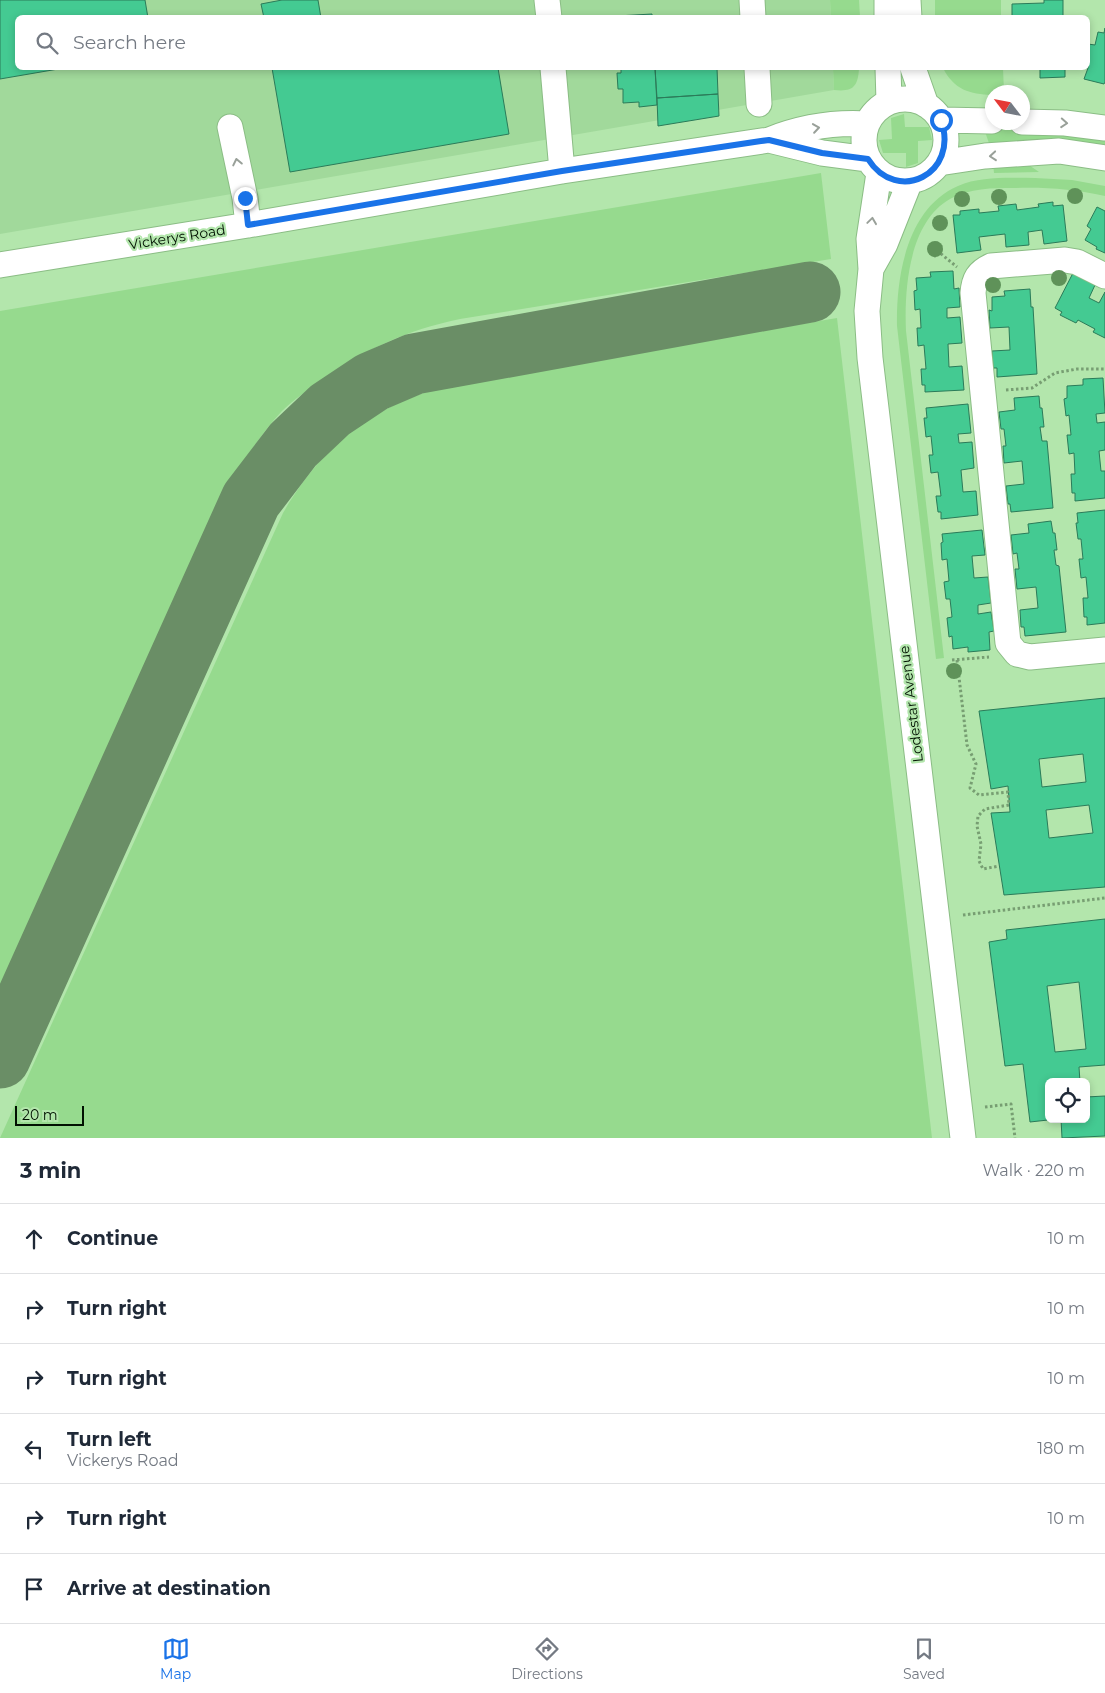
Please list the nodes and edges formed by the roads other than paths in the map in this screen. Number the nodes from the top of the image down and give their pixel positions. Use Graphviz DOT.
graph roads {
  1 [pos="547,0"];
  2 [pos="752,0"];
  3 [pos="887,0"];
  4 [pos="908,0"];
  5 [pos="549,15"];
  6 [pos="753,15"];
  7 [pos="887,15"];
  8 [pos="909,15"];
  9 [pos="553,70"];
  10 [pos="756,70"];
  11 [pos="888,70"];
  12 [pos="914,70"];
  13 [pos="890,102"];
  14 [pos="759,104"];
  15 [pos="934,113"];
  16 [pos="985,120"];
  17 [pos="1030,122"];
  18 [pos="867,124"];
  19 [pos="230,126"];
  20 [pos="1105,128"];
  21 [pos="769,140"];
  22 [pos="1105,158"];
  23 [pos="939,163"];
  24 [pos="873,166"];
  25 [pos="562,171"];
  26 [pos="910,181"];
  27 [pos="248,225"];
  28 [pos="0,265"];
  29 [pos="871,269"];
  30 [pos="1105,276"];
  31 [pos="1105,650"];
  32 [pos="963,1138"];
  1 -- 5 [label="street"];
  2 -- 6 [label="street"];
  3 -- 7 [label="street"];
  4 -- 8 [label="street"];
  9 -- 25 [label="street"];
  10 -- 14 [label="street"];
  11 -- 13 [label="street"];
  12 -- 15 [label="street"];
  13 -- 15 [label="street"];
  13 -- 18 [label="street"];
  15 -- 16 [label="street"];
  15 -- 23 [label="street"];
  17 -- 20 [label="street, one-way"];
  21 -- 18 [label="street, Vickerys Road, one-way"];
  18 -- 24 [label="street"];
  27 -- 19 [label="street, one-way"];
  21 -- 24 [label="street, Vickerys Road"];
  21 -- 25 [label="street, Vickerys Road"];
  22 -- 23 [label="street, one-way"];
  23 -- 26 [label="street"];
  24 -- 26 [label="street"];
  29 -- 24 [label="street, Lodestar Avenue, one-way"];
  25 -- 27 [label="street, Vickerys Road"];
  26 -- 29 [label="street, Lodestar Avenue"];
  27 -- 28 [label="street, Vickerys Road"];
  29 -- 32 [label="street, Lodestar Avenue"];
  30 -- 31 [label="street"];
}
